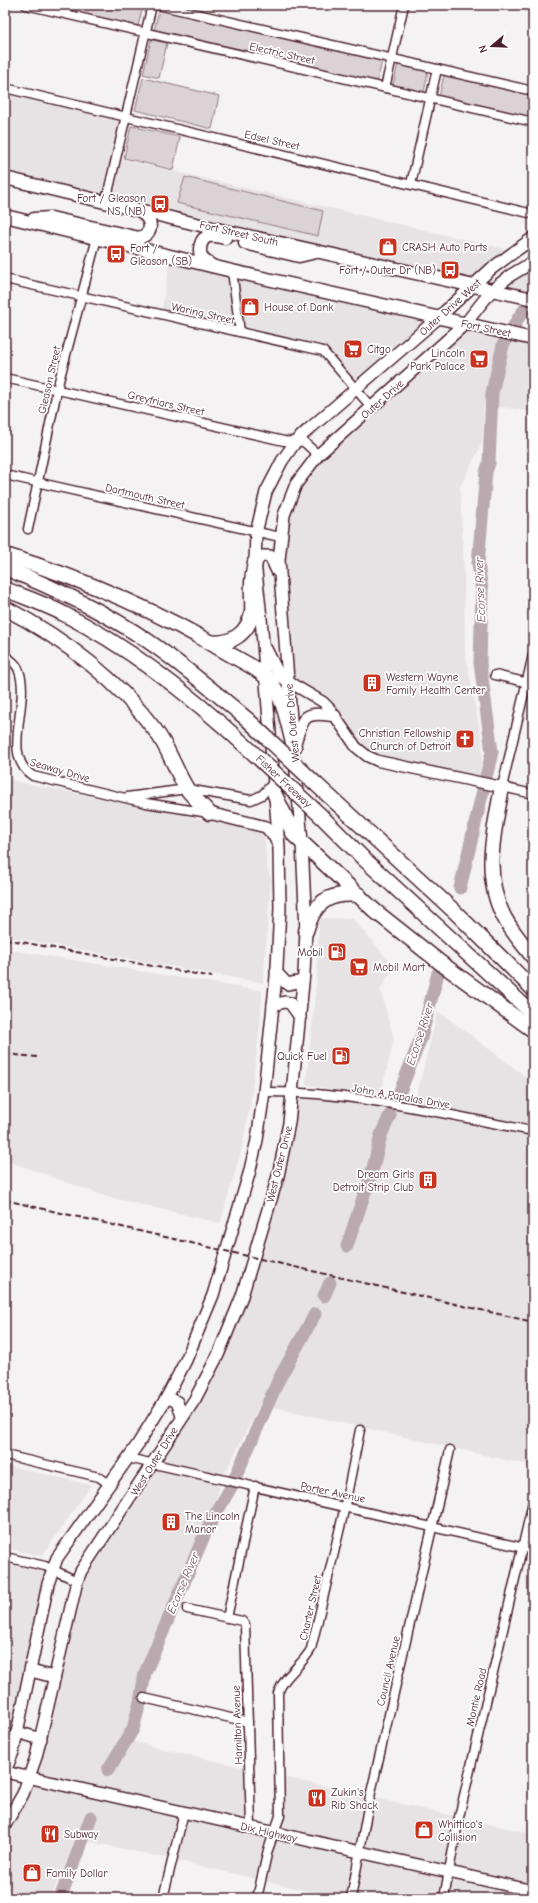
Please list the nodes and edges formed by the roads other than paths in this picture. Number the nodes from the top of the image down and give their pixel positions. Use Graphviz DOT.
graph roads {
  1 [pos="26,5"];
  2 [pos="152,5"];
  3 [pos="158,5"];
  4 [pos="404,5"];
  5 [pos="146,32"];
  6 [pos="392,59"];
  7 [pos="437,69"];
  8 [pos="5,88"];
  9 [pos="385,88"];
  10 [pos="533,91"];
  11 [pos="431,98"];
  12 [pos="126,117"];
  13 [pos="533,122"];
  14 [pos="5,178"];
  15 [pos="412,184"];
  16 [pos="106,201"];
  17 [pos="136,208"];
  18 [pos="533,214"];
  19 [pos="5,216"];
  20 [pos="21,220"];
  21 [pos="97,238"];
  22 [pos="533,238"];
  23 [pos="320,251"];
  24 [pos="533,262"];
  25 [pos="213,266"];
  26 [pos="232,271"];
  27 [pos="5,279"];
  28 [pos="473,286"];
  29 [pos="492,290"];
  30 [pos="81,296"];
  31 [pos="529,298"];
  32 [pos="438,318"];
  33 [pos="465,324"];
  34 [pos="240,332"];
  35 [pos="533,339"];
  36 [pos="5,378"];
  37 [pos="356,389"];
  38 [pos="58,390"];
  39 [pos="372,408"];
  40 [pos="296,442"];
  41 [pos="318,455"];
  42 [pos="5,475"];
  43 [pos="38,483"];
  44 [pos="28,529"];
  45 [pos="256,533"];
  46 [pos="280,537"];
  47 [pos="5,555"];
  48 [pos="255,562"];
  49 [pos="5,568"];
  50 [pos="279,575"];
  51 [pos="5,589"];
  52 [pos="5,608"];
  53 [pos="209,642"];
  54 [pos="263,643"];
  55 [pos="533,655"];
  56 [pos="5,656"];
  57 [pos="265,675"];
  58 [pos="496,675"];
  59 [pos="288,682"];
  60 [pos="530,683"];
  61 [pos="335,716"];
  62 [pos="8,738"];
  63 [pos="294,747"];
  64 [pos="10,754"];
  65 [pos="491,785"];
  66 [pos="274,788"];
  67 [pos="187,789"];
  68 [pos="533,794"];
  69 [pos="123,798"];
  70 [pos="209,813"];
  71 [pos="302,842"];
  72 [pos="279,848"];
  73 [pos="359,896"];
  74 [pos="306,931"];
  75 [pos="533,957"];
  76 [pos="276,972"];
  77 [pos="303,981"];
  78 [pos="533,989"];
  79 [pos="273,1005"];
  80 [pos="533,1014"];
  81 [pos="300,1017"];
  82 [pos="533,1030"];
  83 [pos="264,1092"];
  84 [pos="293,1092"];
  85 [pos="533,1131"];
  86 [pos="167,1397"];
  87 [pos="182,1416"];
  88 [pos="360,1430"];
  89 [pos="450,1450"];
  90 [pos="5,1455"];
  91 [pos="128,1458"];
  92 [pos="153,1462"];
  93 [pos="109,1484"];
  94 [pos="255,1486"];
  95 [pos="533,1502"];
  96 [pos="344,1506"];
  97 [pos="433,1526"];
  98 [pos="522,1547"];
  99 [pos="533,1550"];
  100 [pos="5,1557"];
  101 [pos="53,1570"];
  102 [pos="77,1581"];
  103 [pos="187,1609"];
  104 [pos="227,1618"];
  105 [pos="31,1671"];
  106 [pos="54,1677"];
  107 [pos="144,1698"];
  108 [pos="248,1722"];
  109 [pos="17,1732"];
  110 [pos="41,1739"];
  111 [pos="5,1772"];
  112 [pos="29,1777"];
  113 [pos="184,1812"];
  114 [pos="8,1813"];
  115 [pos="5,1825"];
  116 [pos="250,1827"];
  117 [pos="273,1832"];
  118 [pos="359,1852"];
  119 [pos="449,1873"];
  120 [pos="533,1892"];
  121 [pos="163,1898"];
  122 [pos="257,1898"];
  123 [pos="351,1898"];
  124 [pos="444,1898"];
  1 -- 5 [label="street, Electric Street"];
  2 -- 5 [label="street"];
  3 -- 6 [label="street, Electric Street"];
  4 -- 6 [label="street"];
  5 -- 9 [label="street, Electric Street"];
  5 -- 12 [label="street"];
  6 -- 7 [label="street, Electric Street"];
  6 -- 9 [label="street"];
  7 -- 10 [label="street, Electric Street"];
  7 -- 11 [label="street"];
  8 -- 12 [label="street, Edsel Street"];
  9 -- 11 [label="street, Electric Street"];
  11 -- 13 [label="street, Electric Street"];
  11 -- 15 [label="street"];
  12 -- 15 [label="street, Edsel Street"];
  12 -- 16 [label="street"];
  14 -- 16 [label="main road, Fort Street South"];
  15 -- 18 [label="street, Edsel Street"];
  16 -- 17 [label="main road, Fort Street South"];
  17 -- 20 [label="main road"];
  17 -- 23 [label="main road, Fort Street South"];
  19 -- 20 [label="main road"];
  20 -- 21 [label="main road"];
  21 -- 25 [label="main road"];
  21 -- 30 [label="street, Gleason Street"];
  22 -- 28 [label="main road, Outer Drive West"];
  23 -- 25 [label="main road"];
  23 -- 28 [label="main road, Fort Street South"];
  24 -- 29 [label="main road, Outer Drive"];
  25 -- 26 [label="main road"];
  26 -- 32 [label="main road"];
  26 -- 34 [label="street"];
  27 -- 30 [label="street, Waring Street"];
  28 -- 29 [label="main road"];
  28 -- 32 [label="main road, Outer Drive West"];
  29 -- 31 [label="main road"];
  29 -- 33 [label="main road, Outer Drive"];
  30 -- 34 [label="street, Waring Street"];
  30 -- 38 [label="street, Gleason Street"];
  32 -- 33 [label="main road, Fort Street"];
  32 -- 37 [label="main road, Outer Drive West"];
  33 -- 35 [label="main road, Fort Street"];
  33 -- 39 [label="main road, Outer Drive"];
  34 -- 37 [label="street, Waring Street"];
  36 -- 38 [label="street, Greyfriars Street"];
  37 -- 39 [label="street, Waring Street"];
  37 -- 40 [label="main road, Outer Drive West"];
  38 -- 40 [label="street, Greyfriars Street"];
  38 -- 43 [label="street, Gleason Street"];
  39 -- 41 [label="main road, Outer Drive"];
  40 -- 41 [label="street, Greyfriars Street"];
  40 -- 45 [label="main road, West Outer Drive"];
  41 -- 46 [label="main road, West Outer Drive"];
  42 -- 43 [label="street, Dartmouth Street"];
  43 -- 44 [label="street, Gleason Street"];
  43 -- 45 [label="street, Dartmouth Street"];
  45 -- 46 [label="street, Dartmouth Street"];
  45 -- 48 [label="main road, West Outer Drive"];
  46 -- 50 [label="main road, West Outer Drive"];
  47 -- 53 [label="highway"];
  48 -- 50 [label="main road"];
  48 -- 53 [label="highway"];
  48 -- 54 [label="main road, West Outer Drive"];
  49 -- 78 [label="highway, Fisher Freeway, bridge"];
  50 -- 59 [label="main road, West Outer Drive"];
  51 -- 80 [label="highway, Fisher Freeway, bridge"];
  52 -- 67 [label="highway"];
  53 -- 57 [label="highway"];
  54 -- 57 [label="main road, West Outer Drive"];
  54 -- 59 [label="main road"];
  55 -- 60 [label="street"];
  56 -- 62 [label="street"];
  57 -- 63 [label="highway"];
  57 -- 66 [label="main road, West Outer Drive"];
  58 -- 60 [label="street"];
  59 -- 61 [label="street"];
  59 -- 63 [label="main road, West Outer Drive"];
  60 -- 65 [label="street"];
  61 -- 63 [label="main road"];
  61 -- 65 [label="street"];
  63 -- 71 [label="main road, West Outer Drive"];
  64 -- 69 [label="street, Seaway Drive"];
  65 -- 68 [label="street"];
  65 -- 75 [label="highway"];
  66 -- 67 [label="street, Seaway Drive"];
  66 -- 71 [label="highway"];
  66 -- 72 [label="main road, West Outer Drive"];
  67 -- 69 [label="street, Seaway Drive"];
  67 -- 70 [label="highway"];
  69 -- 70 [label="street, Seaway Drive"];
  70 -- 72 [label="main road"];
  71 -- 73 [label="highway"];
  71 -- 74 [label="main road, West Outer Drive"];
  72 -- 76 [label="main road, West Outer Drive"];
  73 -- 74 [label="highway"];
  73 -- 82 [label="highway"];
  74 -- 77 [label="main road, West Outer Drive"];
  76 -- 77 [label="main road"];
  76 -- 79 [label="main road, West Outer Drive"];
  77 -- 81 [label="main road, West Outer Drive"];
  79 -- 81 [label="main road"];
  79 -- 83 [label="main road, West Outer Drive"];
  81 -- 84 [label="main road, West Outer Drive"];
  83 -- 84 [label="street, John A Papalas Drive"];
  83 -- 86 [label="main road, West Outer Drive"];
  84 -- 85 [label="street, John A Papalas Drive"];
  84 -- 87 [label="main road, West Outer Drive"];
  86 -- 87 [label="main road"];
  86 -- 91 [label="main road, West Outer Drive"];
  87 -- 92 [label="main road, West Outer Drive"];
  88 -- 96 [label="street, Charter Street"];
  89 -- 97 [label="street, Council Avenue"];
  90 -- 93 [label="street"];
  91 -- 92 [label="street, Porter Avenue"];
  91 -- 93 [label="main road, West Outer Drive"];
  92 -- 94 [label="street, Porter Avenue"];
  92 -- 102 [label="main road, West Outer Drive"];
  93 -- 101 [label="main road, West Outer Drive"];
  94 -- 96 [label="street, Porter Avenue"];
  94 -- 104 [label="street"];
  95 -- 98 [label="street, Montie Road"];
  96 -- 97 [label="street, Porter Avenue"];
  96 -- 117 [label="street, Charter Street"];
  97 -- 98 [label="street, Porter Avenue"];
  97 -- 118 [label="street, Council Avenue"];
  98 -- 99 [label="street, Porter Avenue"];
  98 -- 119 [label="street, Montie Road"];
  100 -- 101 [label="street"];
  101 -- 102 [label="street"];
  101 -- 105 [label="main road, West Outer Drive"];
  102 -- 106 [label="main road, West Outer Drive"];
  103 -- 104 [label="street"];
  104 -- 108 [label="street, Hamilton Avenue"];
  105 -- 106 [label="main road"];
  105 -- 109 [label="main road, West Outer Drive"];
  106 -- 110 [label="main road, West Outer Drive"];
  107 -- 108 [label="street"];
  108 -- 116 [label="street, Hamilton Avenue"];
  109 -- 110 [label="main road"];
  109 -- 111 [label="main road, West Outer Drive"];
  110 -- 112 [label="main road, West Outer Drive"];
  111 -- 112 [label="main road, Dix Highway"];
  112 -- 113 [label="main road, Dix Highway"];
  112 -- 114 [label="main road, West Outer Drive"];
  113 -- 116 [label="main road, Dix Highway"];
  113 -- 121 [label="street"];
  114 -- 115 [label="main road, West Outer Drive"];
  116 -- 117 [label="main road, Dix Highway"];
  117 -- 118 [label="main road, Dix Highway"];
  117 -- 122 [label="street, Charter Street"];
  118 -- 119 [label="main road, Dix Highway"];
  118 -- 123 [label="street, Council Avenue"];
  119 -- 120 [label="main road, Dix Highway"];
  119 -- 124 [label="street, Montie Road"];
}
